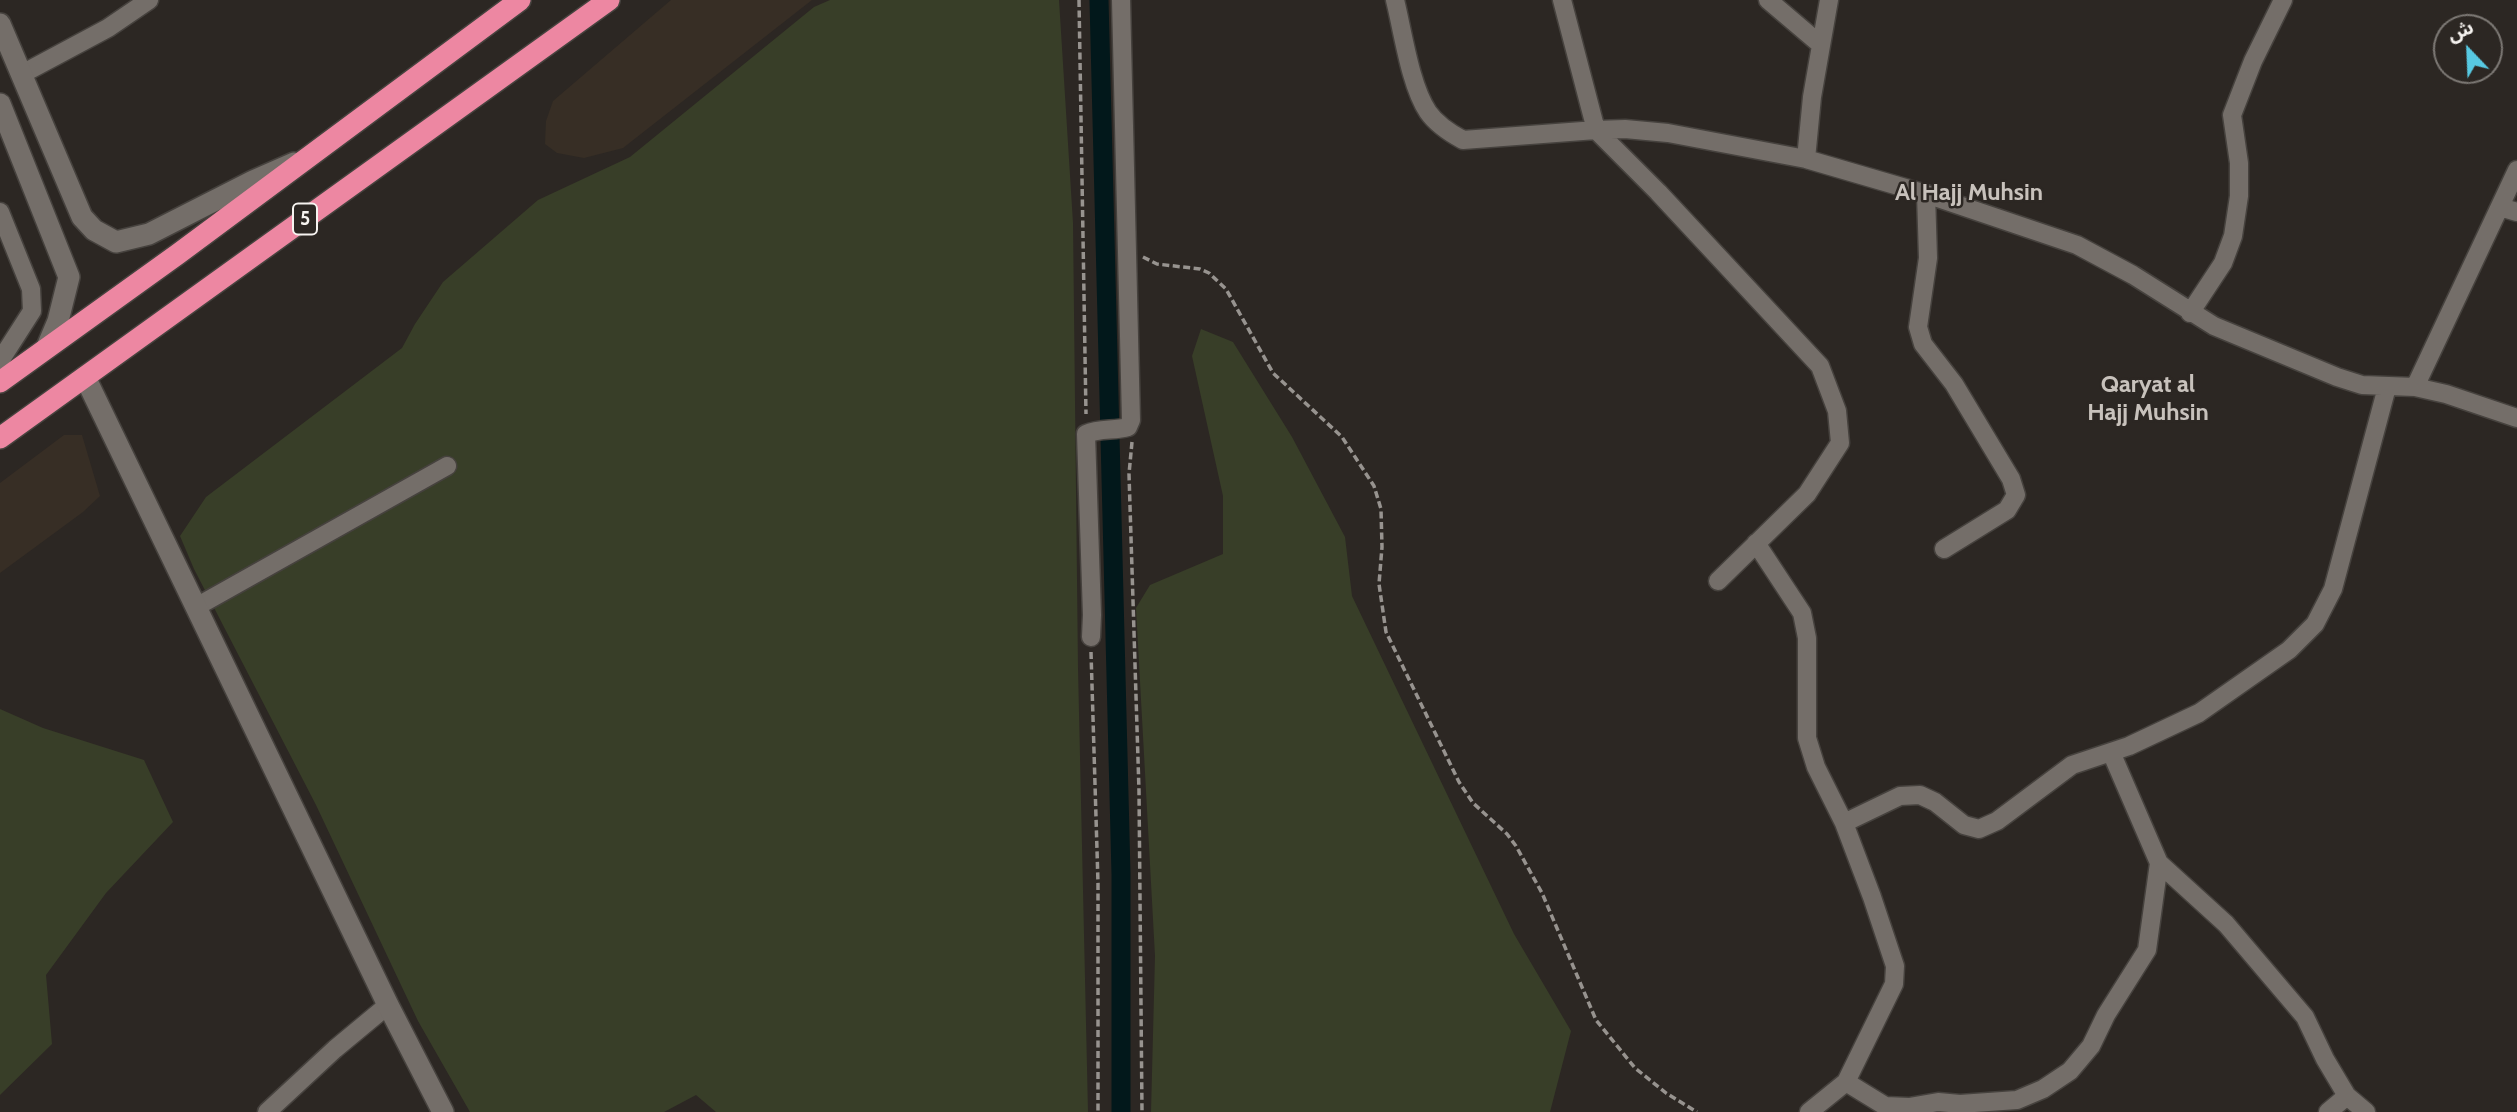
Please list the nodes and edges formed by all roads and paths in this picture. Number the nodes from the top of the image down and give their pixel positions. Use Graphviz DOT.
graph roads {
  1 [pos="149,0"];
  2 [pos="520,0"];
  3 [pos="609,0"];
  4 [pos="1079,0"];
  5 [pos="1121,0"];
  6 [pos="1395,0"];
  7 [pos="1562,0"];
  8 [pos="1768,0"];
  9 [pos="1829,0"];
  10 [pos="2283,0"];
  11 [pos="0,25"];
  12 [pos="1821,45"];
  13 [pos="22,74"];
  14 [pos="0,104"];
  15 [pos="1596,130"];
  16 [pos="312,155"];
  17 [pos="1806,159"];
  18 [pos="2517,170"];
  19 [pos="1926,194"];
  20 [pos="2508,210"];
  21 [pos="0,212"];
  22 [pos="1128,239"];
  23 [pos="2190,313"];
  24 [pos="47,347"];
  25 [pos="0,361"];
  26 [pos="85,377"];
  27 [pos="0,382"];
  28 [pos="2387,387"];
  29 [pos="2415,387"];
  30 [pos="2517,418"];
  31 [pos="1110,429"];
  32 [pos="0,438"];
  33 [pos="447,466"];
  34 [pos="1756,543"];
  35 [pos="1944,549"];
  36 [pos="1718,581"];
  37 [pos="196,607"];
  38 [pos="1091,638"];
  39 [pos="2111,752"];
  40 [pos="1844,823"];
  41 [pos="2159,863"];
  42 [pos="388,1005"];
  43 [pos="1846,1082"];
  44 [pos="2347,1096"];
  45 [pos="267,1112"];
  46 [pos="443,1112"];
  47 [pos="1098,1112"];
  48 [pos="1142,1112"];
  49 [pos="1698,1112"];
  50 [pos="1809,1112"];
  51 [pos="2328,1112"];
  52 [pos="2366,1112"];
  1 -- 13 [label="street"];
  2 -- 16 [label="highway, 5"];
  3 -- 26 [label="highway, 5"];
  4 -- 31 [label="path"];
  5 -- 22 [label="street"];
  6 -- 15 [label="street"];
  7 -- 15 [label="street"];
  8 -- 12 [label="street"];
  9 -- 12 [label="street"];
  10 -- 23 [label="street"];
  11 -- 13 [label="street"];
  12 -- 17 [label="street"];
  13 -- 16 [label="street"];
  14 -- 24 [label="street"];
  15 -- 17 [label="street"];
  15 -- 34 [label="street"];
  16 -- 24 [label="highway, 5"];
  17 -- 19 [label="street"];
  18 -- 20 [label="street"];
  19 -- 23 [label="street"];
  19 -- 35 [label="street"];
  20 -- 29 [label="street"];
  21 -- 25 [label="street"];
  22 -- 31 [label="street"];
  22 -- 49 [label="path"];
  23 -- 28 [label="street"];
  24 -- 27 [label="highway, 5"];
  26 -- 32 [label="highway, 5"];
  26 -- 37 [label="street"];
  28 -- 29 [label="street"];
  28 -- 39 [label="street"];
  29 -- 30 [label="street"];
  31 -- 38 [label="street"];
  31 -- 48 [label="path"];
  33 -- 37 [label="street"];
  34 -- 36 [label="street"];
  34 -- 40 [label="street"];
  37 -- 42 [label="street"];
  38 -- 47 [label="path"];
  39 -- 40 [label="street"];
  39 -- 41 [label="street"];
  40 -- 43 [label="street"];
  41 -- 43 [label="street"];
  41 -- 44 [label="street"];
  42 -- 45 [label="street"];
  42 -- 46 [label="street"];
  43 -- 50 [label="street"];
  44 -- 51 [label="street"];
  44 -- 52 [label="street"];
}
